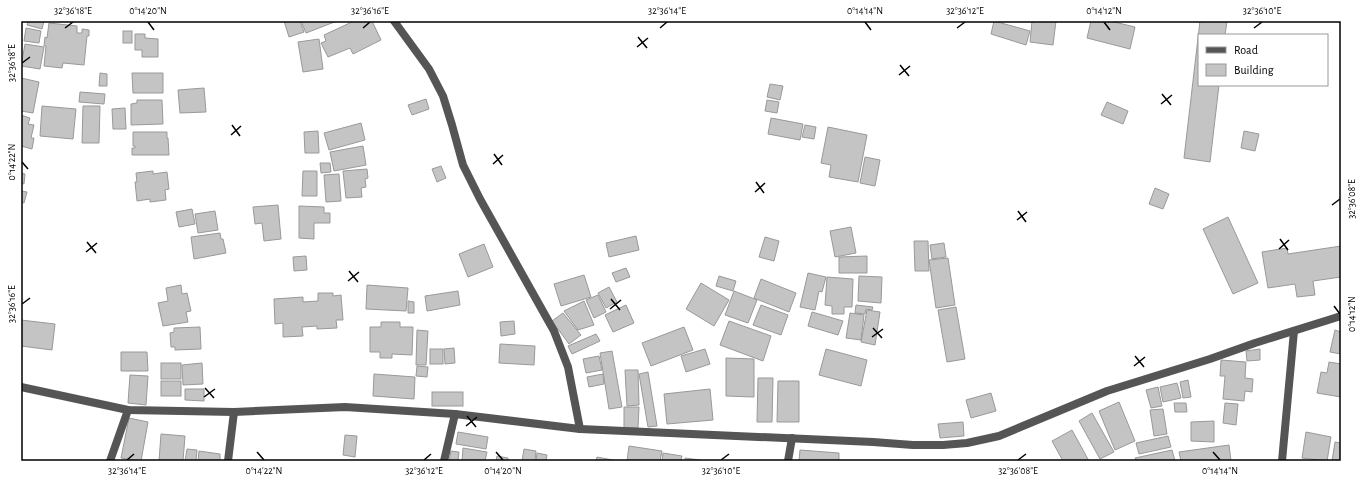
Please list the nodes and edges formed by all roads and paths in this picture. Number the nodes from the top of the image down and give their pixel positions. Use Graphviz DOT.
graph roads {
  1 [pos="394,21"];
  2 [pos="1341,316"];
  3 [pos="1294,331"];
  4 [pos="21,387"];
  5 [pos="128,410"];
  6 [pos="234,412"];
  7 [pos="455,414"];
  8 [pos="580,429"];
  9 [pos="792,438"];
  10 [pos="110,461"];
  11 [pos="228,461"];
  12 [pos="444,461"];
  13 [pos="788,461"];
  14 [pos="1282,461"];
  1 -- 8 [label="street"];
  2 -- 3 [label="street"];
  3 -- 9 [label="street"];
  3 -- 14 [label="street"];
  4 -- 5 [label="street"];
  5 -- 6 [label="street"];
  5 -- 10 [label="street"];
  6 -- 7 [label="street"];
  6 -- 11 [label="street"];
  7 -- 8 [label="street"];
  7 -- 12 [label="street"];
  8 -- 9 [label="street"];
  9 -- 13 [label="street"];
}
